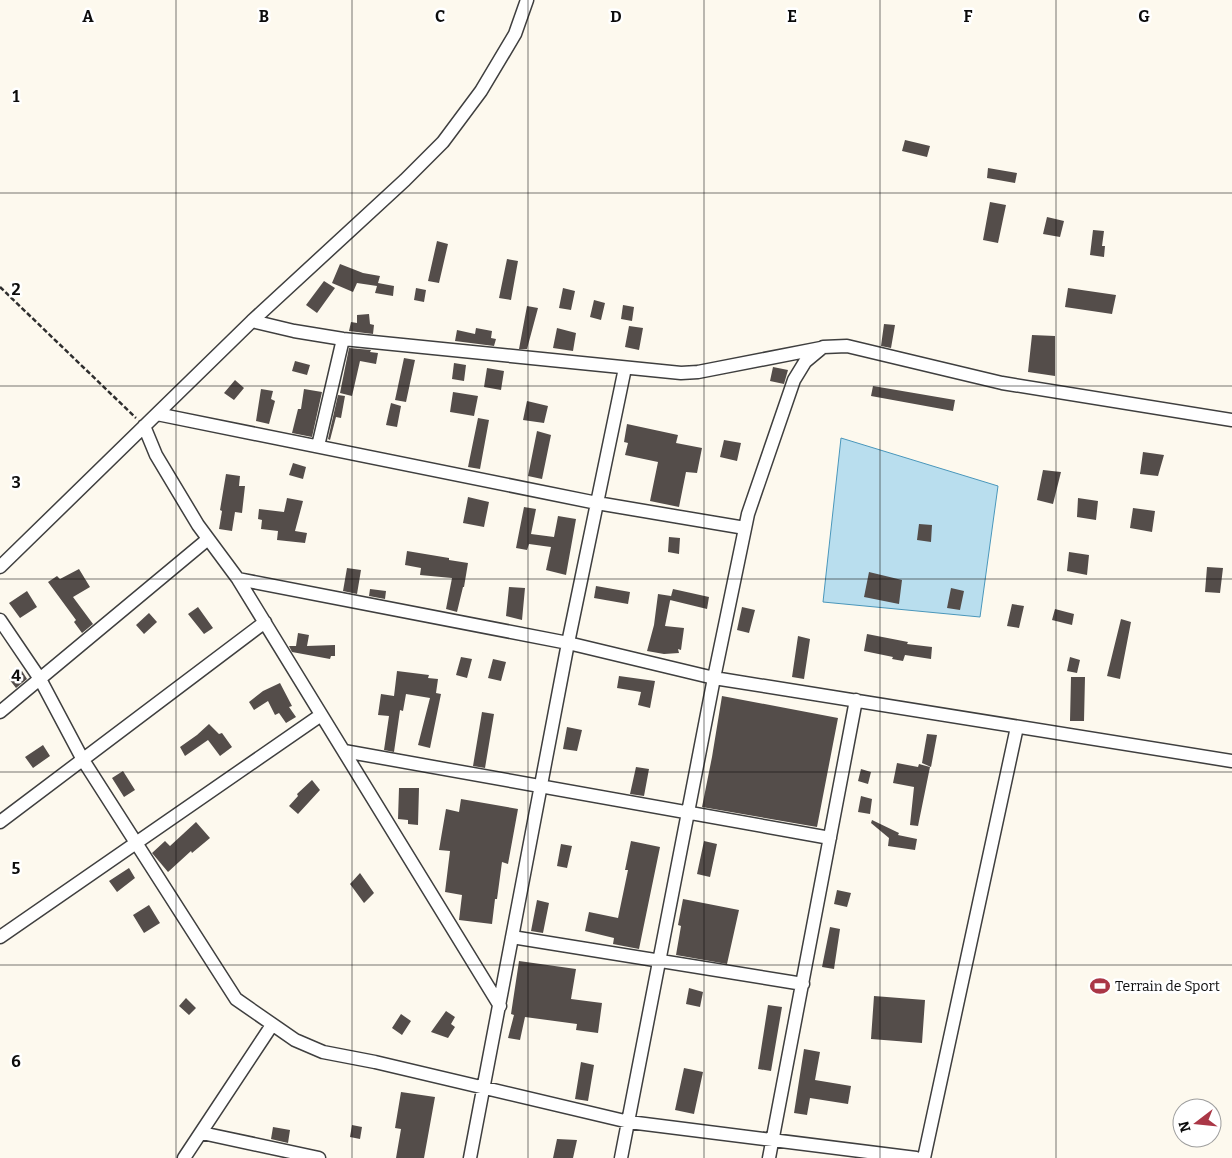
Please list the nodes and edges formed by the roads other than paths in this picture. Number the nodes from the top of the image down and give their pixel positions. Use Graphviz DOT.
graph roads {
  1 [pos="527,0"];
  2 [pos="252,321"];
  3 [pos="343,339"];
  4 [pos="823,347"];
  5 [pos="625,368"];
  6 [pos="157,414"];
  7 [pos="1232,420"];
  8 [pos="144,426"];
  9 [pos="318,446"];
  10 [pos="597,502"];
  11 [pos="745,528"];
  12 [pos="208,539"];
  13 [pos="0,567"];
  14 [pos="238,579"];
  15 [pos="0,620"];
  16 [pos="265,622"];
  17 [pos="568,643"];
  18 [pos="714,678"];
  19 [pos="40,679"];
  20 [pos="856,700"];
  21 [pos="0,712"];
  22 [pos="322,715"];
  23 [pos="1017,727"];
  24 [pos="344,751"];
  25 [pos="83,760"];
  26 [pos="1232,761"];
  27 [pos="541,786"];
  28 [pos="688,814"];
  29 [pos="0,822"];
  30 [pos="830,838"];
  31 [pos="137,842"];
  32 [pos="0,936"];
  33 [pos="512,937"];
  34 [pos="659,961"];
  35 [pos="802,984"];
  36 [pos="500,1006"];
  37 [pos="272,1025"];
  38 [pos="484,1088"];
  39 [pos="629,1122"];
  40 [pos="202,1133"];
  41 [pos="773,1140"];
  42 [pos="184,1158"];
  43 [pos="319,1158"];
  44 [pos="470,1158"];
  45 [pos="621,1158"];
  46 [pos="769,1158"];
  47 [pos="916,1158"];
  48 [pos="924,1158"];
  1 -- 2 [label="street"];
  2 -- 3 [label="street"];
  2 -- 6 [label="street"];
  3 -- 5 [label="street"];
  3 -- 9 [label="street"];
  4 -- 5 [label="street"];
  4 -- 7 [label="street"];
  4 -- 11 [label="street"];
  5 -- 10 [label="street"];
  6 -- 8 [label="street"];
  6 -- 9 [label="street"];
  8 -- 12 [label="street"];
  8 -- 13 [label="street"];
  9 -- 10 [label="street"];
  10 -- 11 [label="street"];
  10 -- 17 [label="street"];
  11 -- 18 [label="street"];
  12 -- 14 [label="street"];
  12 -- 19 [label="street"];
  14 -- 16 [label="street"];
  14 -- 17 [label="street"];
  15 -- 19 [label="street"];
  16 -- 22 [label="street"];
  16 -- 25 [label="street"];
  17 -- 18 [label="street"];
  17 -- 27 [label="street"];
  18 -- 20 [label="street"];
  18 -- 28 [label="street"];
  19 -- 21 [label="street"];
  19 -- 25 [label="street"];
  20 -- 23 [label="street"];
  20 -- 30 [label="street"];
  22 -- 24 [label="street"];
  22 -- 31 [label="street"];
  23 -- 26 [label="street"];
  23 -- 48 [label="street"];
  24 -- 27 [label="street"];
  24 -- 36 [label="street"];
  25 -- 29 [label="street"];
  25 -- 31 [label="street"];
  27 -- 28 [label="street"];
  27 -- 33 [label="street"];
  28 -- 30 [label="street"];
  28 -- 34 [label="street"];
  30 -- 35 [label="street"];
  31 -- 32 [label="street"];
  31 -- 37 [label="street"];
  33 -- 34 [label="street"];
  33 -- 36 [label="street"];
  34 -- 35 [label="street"];
  34 -- 39 [label="street"];
  35 -- 41 [label="street"];
  36 -- 38 [label="street"];
  37 -- 38 [label="street"];
  37 -- 40 [label="street"];
  38 -- 39 [label="street"];
  38 -- 44 [label="street"];
  39 -- 41 [label="street"];
  39 -- 45 [label="street"];
  40 -- 42 [label="street"];
  40 -- 43 [label="street"];
  41 -- 46 [label="street"];
  41 -- 47 [label="street"];
}
